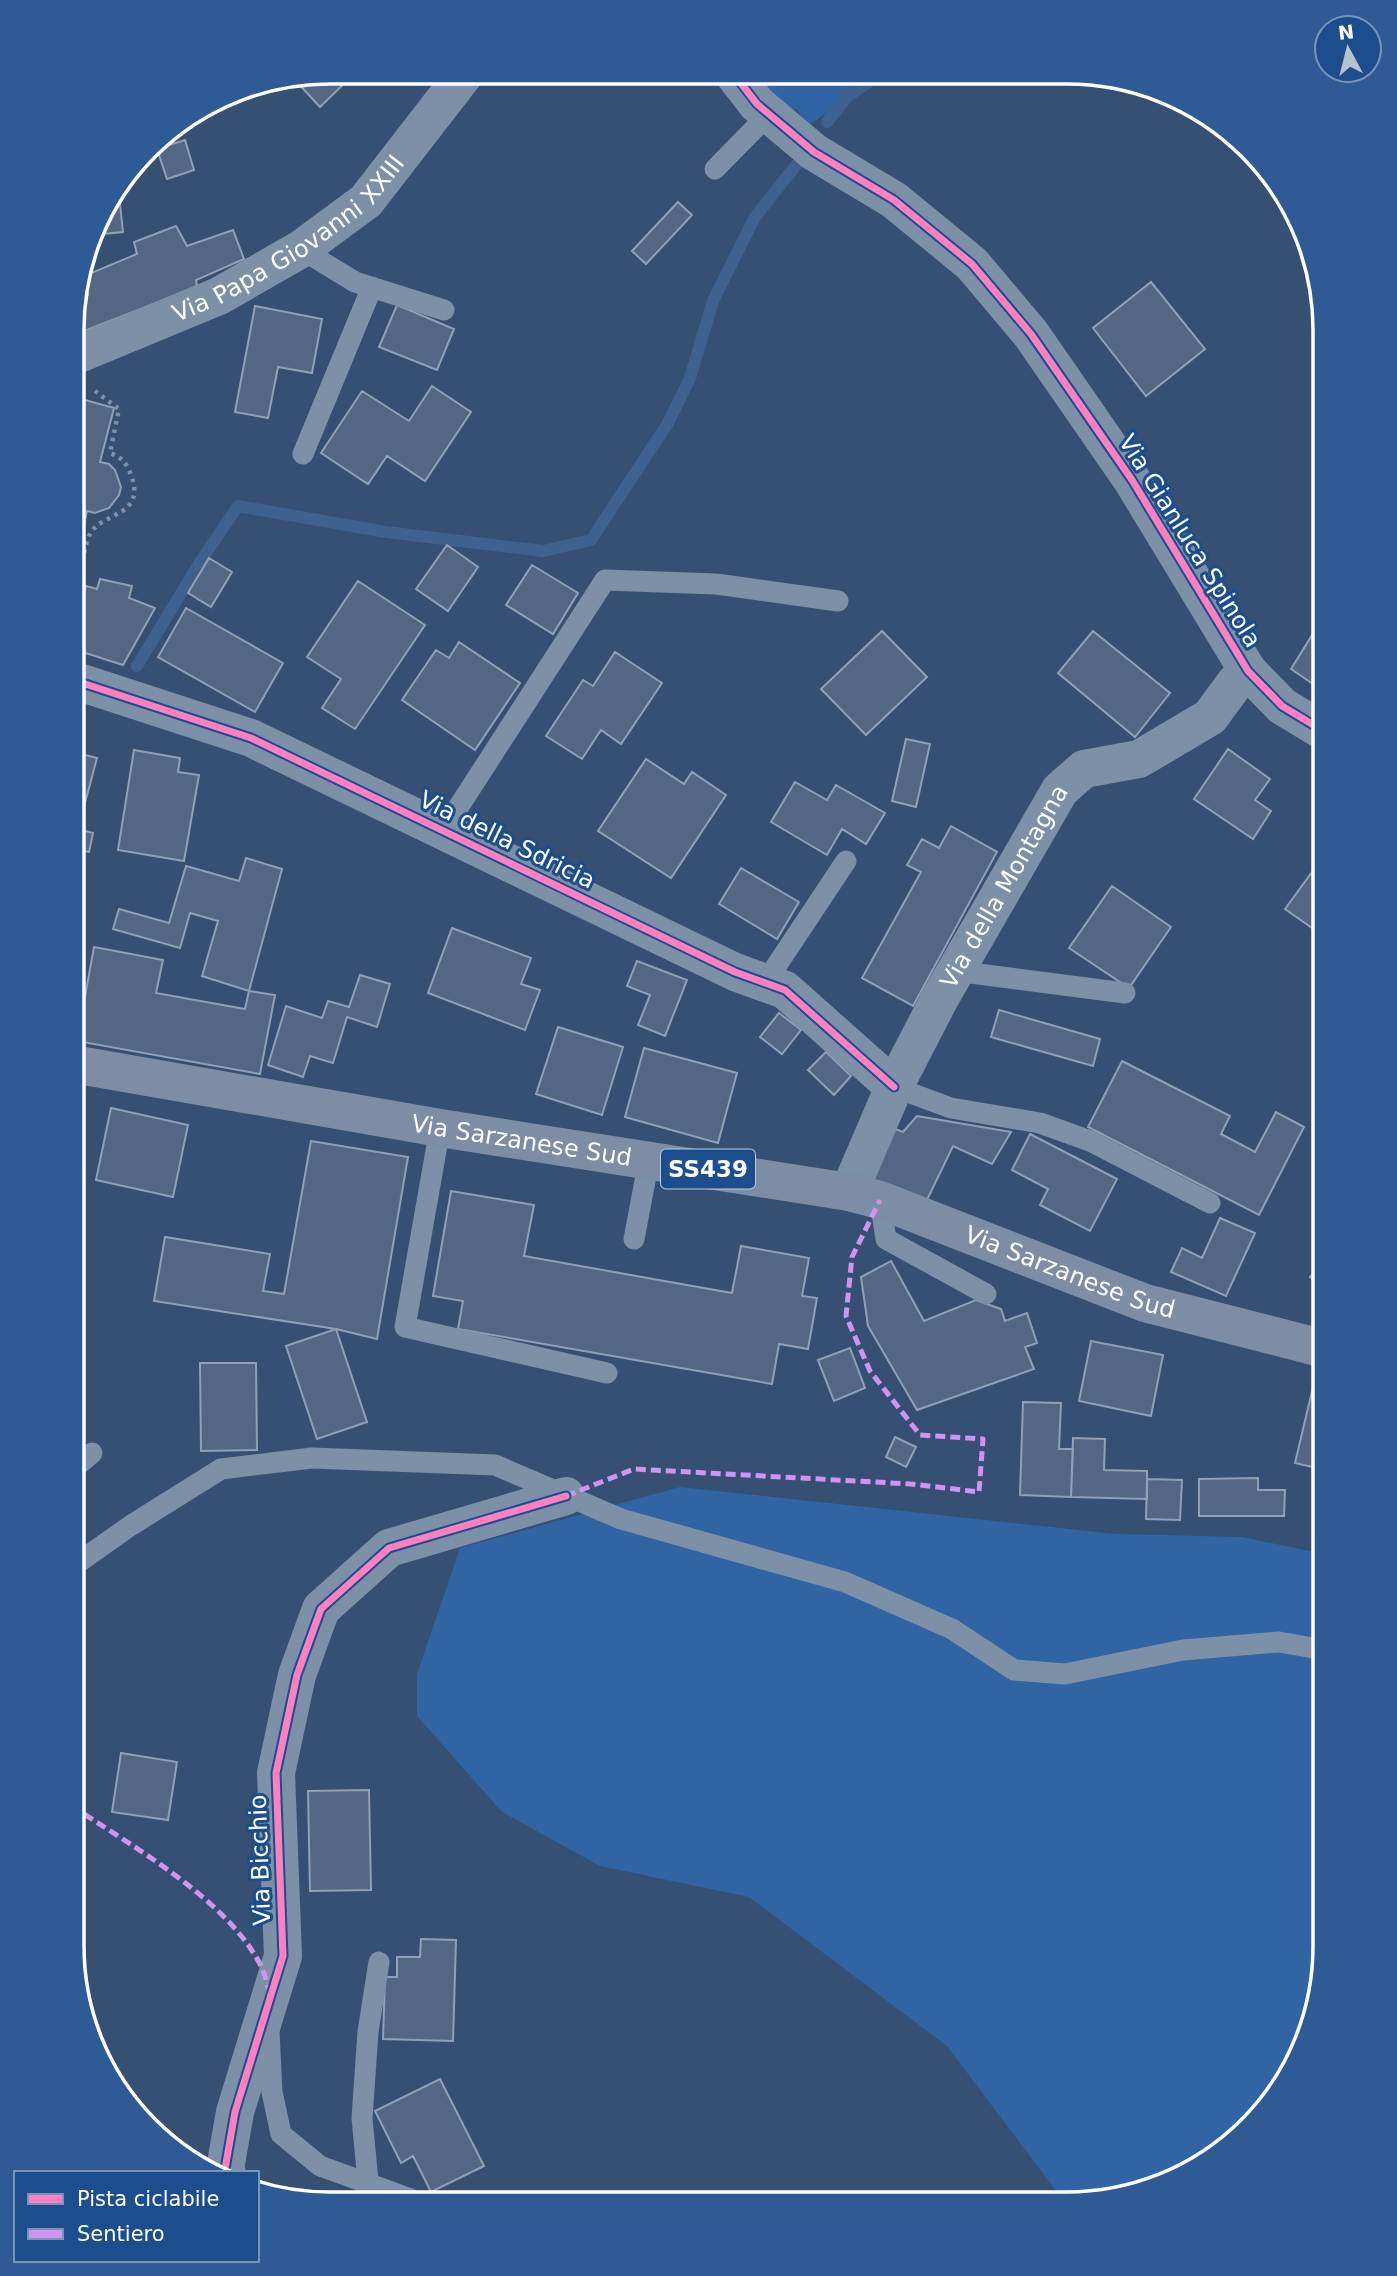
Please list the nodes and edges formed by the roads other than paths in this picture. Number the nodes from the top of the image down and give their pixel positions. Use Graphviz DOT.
graph roads {
  1 [pos="742,84"];
  2 [pos="456,85"];
  3 [pos="769,114"];
  4 [pos="715,169"];
  5 [pos="301,249"];
  6 [pos="372,287"];
  7 [pos="444,310"];
  8 [pos="84,368"];
  9 [pos="303,454"];
  10 [pos="838,601"];
  11 [pos="1248,671"];
  12 [pos="84,684"];
  13 [pos="1313,725"];
  14 [pos="443,831"];
  15 [pos="846,861"];
  16 [pos="955,971"];
  17 [pos="765,983"];
  18 [pos="1125,993"];
  19 [pos="84,1066"];
  20 [pos="894,1087"];
  21 [pos="440,1128"];
  22 [pos="649,1160"];
  23 [pos="865,1196"];
  24 [pos="1210,1203"];
  25 [pos="634,1240"];
  26 [pos="986,1294"];
  27 [pos="1312,1346"];
  28 [pos="607,1373"];
  29 [pos="92,1453"];
  30 [pos="84,1460"];
  31 [pos="566,1496"];
  32 [pos="84,1558"];
  33 [pos="1312,1648"];
  34 [pos="379,1962"];
  35 [pos="267,2010"];
  36 [pos="225,2169"];
  37 [pos="368,2181"];
  38 [pos="394,2192"];
  1 -- 3 [label="street, Via Gianluca Spinola"];
  2 -- 5 [label="street, Via Papa Giovanni XXIII"];
  3 -- 4 [label="lane"];
  3 -- 11 [label="street, Via Gianluca Spinola"];
  5 -- 6 [label="lane"];
  5 -- 8 [label="street, Via Papa Giovanni XXIII"];
  6 -- 7 [label="lane"];
  6 -- 9 [label="lane"];
  10 -- 14 [label="lane"];
  11 -- 13 [label="street, Via Gianluca Spinola"];
  11 -- 16 [label="street, Via della Montagna"];
  12 -- 14 [label="street, Via della Sdricia"];
  14 -- 17 [label="street, Via della Sdricia"];
  15 -- 17 [label="lane"];
  16 -- 18 [label="lane"];
  16 -- 20 [label="street, Via della Montagna"];
  17 -- 20 [label="street, Via della Sdricia"];
  19 -- 21 [label="main road, Via Sarzanese Sud / SS439"];
  20 -- 23 [label="street, Via della Montagna"];
  20 -- 24 [label="lane"];
  21 -- 22 [label="main road, Via Sarzanese Sud / SS439"];
  21 -- 28 [label="lane"];
  22 -- 23 [label="main road, Via Sarzanese Sud / SS439"];
  22 -- 25 [label="lane"];
  23 -- 26 [label="lane"];
  23 -- 27 [label="main road, Via Sarzanese Sud / SS439"];
  29 -- 30 [label="lane"];
  31 -- 32 [label="lane"];
  31 -- 33 [label="lane"];
  31 -- 35 [label="street, Via Bicchio"];
  34 -- 37 [label="lane"];
  35 -- 36 [label="street, Via Bicchio"];
  35 -- 37 [label="lane"];
  37 -- 38 [label="lane"];
}
